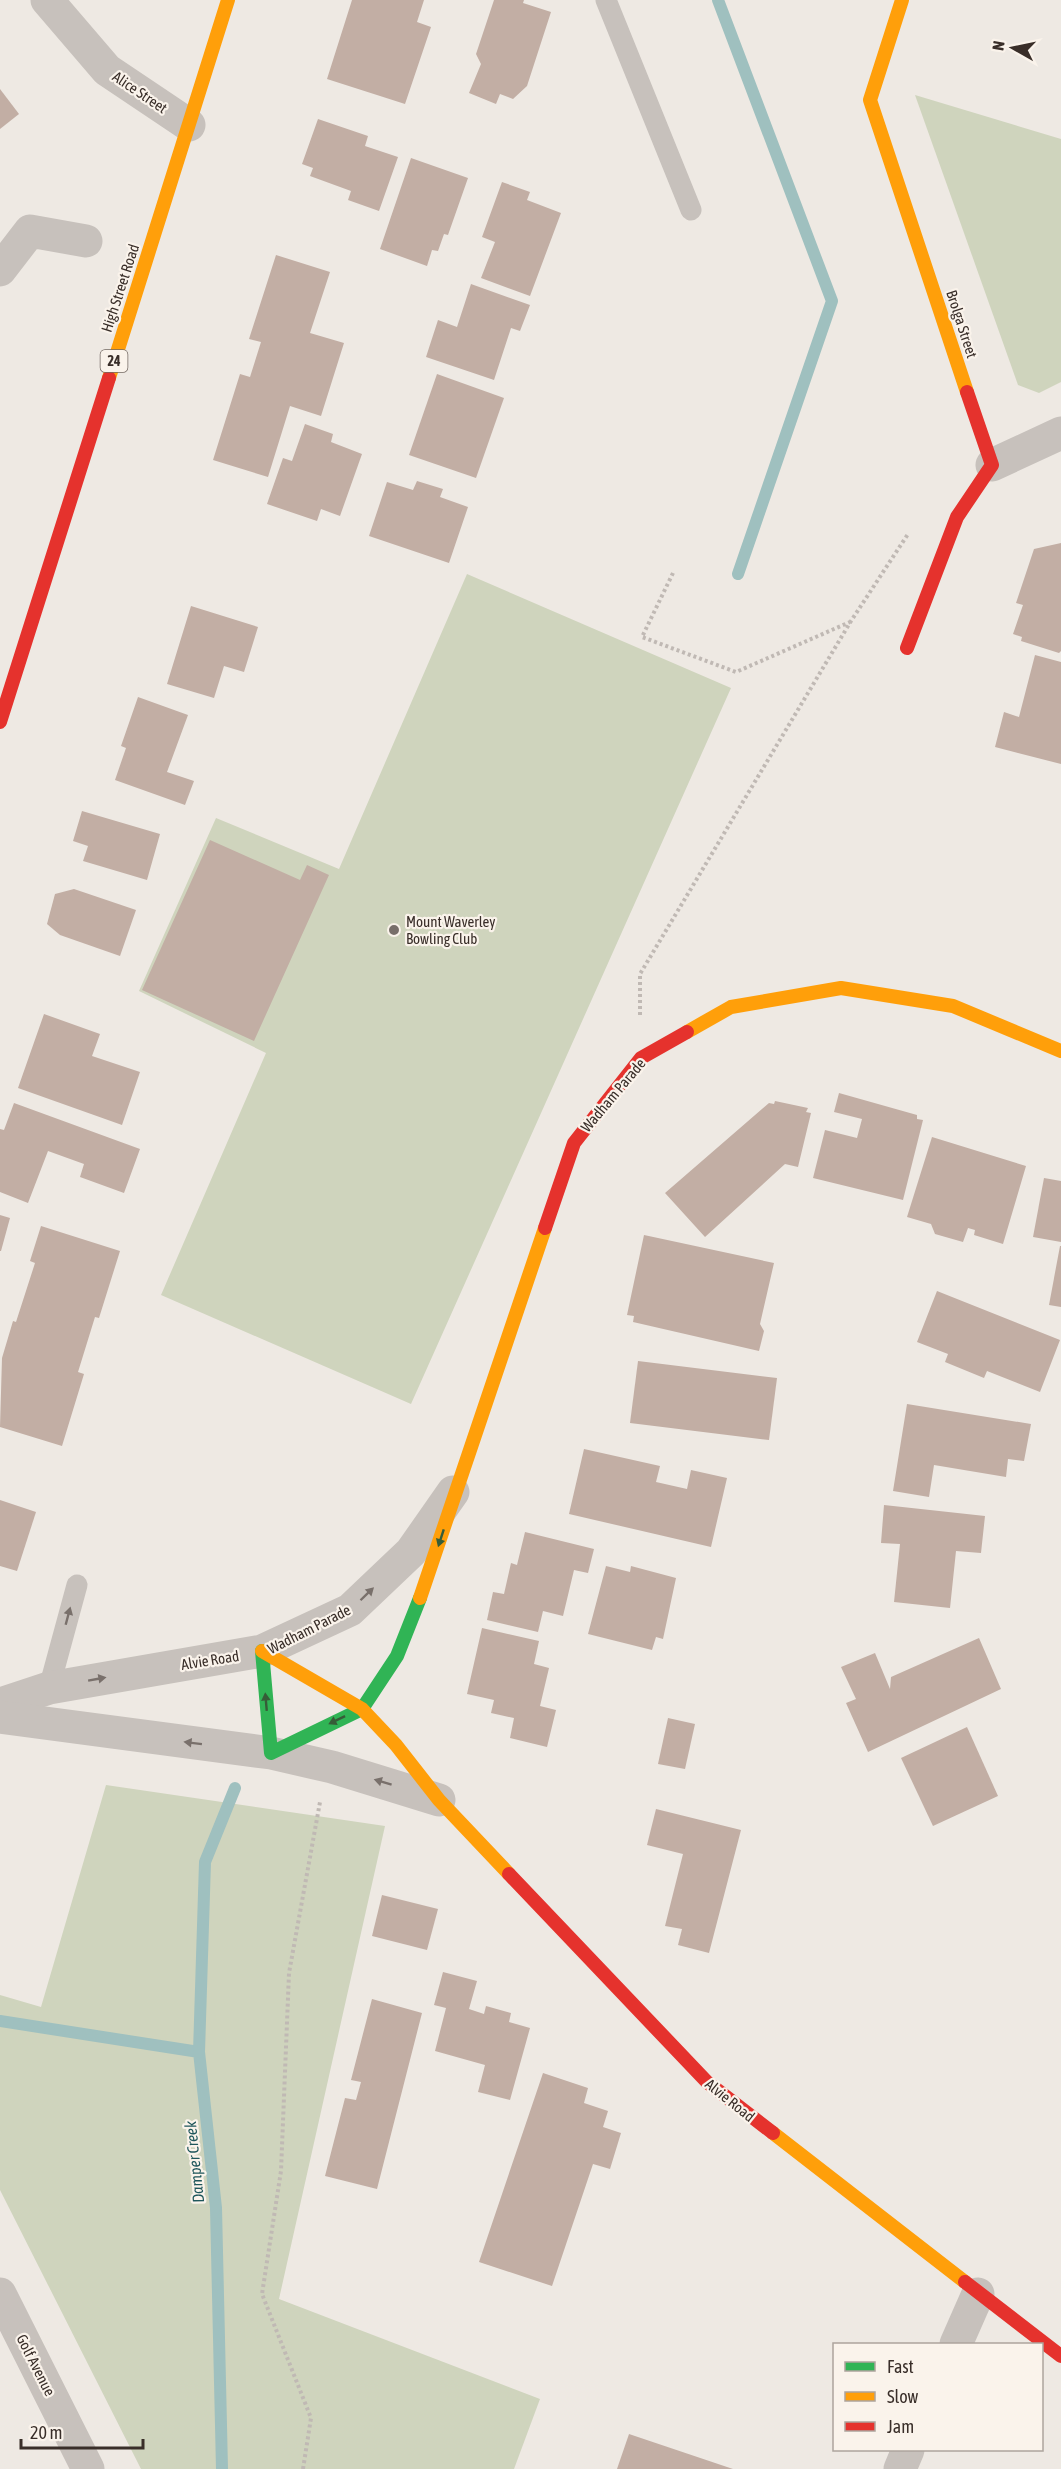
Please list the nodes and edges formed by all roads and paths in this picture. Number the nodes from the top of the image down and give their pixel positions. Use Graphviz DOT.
graph roads {
  1 [pos="47,0"];
  2 [pos="228,0"];
  3 [pos="606,0"];
  4 [pos="902,0"];
  5 [pos="189,125"];
  6 [pos="692,210"];
  7 [pos="87,241"];
  8 [pos="0,270"];
  9 [pos="1061,433"];
  10 [pos="992,465"];
  11 [pos="915,526"];
  12 [pos="673,573"];
  13 [pos="851,621"];
  14 [pos="907,648"];
  15 [pos="0,723"];
  16 [pos="1061,1051"];
  17 [pos="641,1058"];
  18 [pos="459,1483"];
  19 [pos="76,1585"];
  20 [pos="262,1652"];
  21 [pos="49,1688"];
  22 [pos="0,1704"];
  23 [pos="362,1708"];
  24 [pos="0,1717"];
  25 [pos="271,1753"];
  26 [pos="332,1767"];
  27 [pos="439,1800"];
  28 [pos="0,2294"];
  29 [pos="978,2294"];
  30 [pos="956,2343"];
  31 [pos="1061,2356"];
  32 [pos="908,2451"];
  33 [pos="88,2469"];
  34 [pos="303,2469"];
  35 [pos="900,2469"];
  1 -- 5 [label="street, Alice Street"];
  2 -- 5 [label="street, High Street Road / 24"];
  3 -- 6 [label="lane"];
  4 -- 10 [label="street, Brolga Street"];
  5 -- 15 [label="street, High Street Road / 24"];
  7 -- 8 [label="street"];
  9 -- 10 [label="street"];
  10 -- 14 [label="street"];
  11 -- 13 [label="path"];
  12 -- 13 [label="path"];
  13 -- 17 [label="path"];
  16 -- 17 [label="street, Wadham Parade"];
  17 -- 18 [label="street, Wadham Parade"];
  20 -- 18 [label="street, Wadham Parade, one-way"];
  18 -- 23 [label="street, Wadham Parade, one-way"];
  21 -- 19 [label="lane, one-way"];
  21 -- 20 [label="street, Alvie Road, one-way"];
  20 -- 23 [label="street, Alvie Road"];
  25 -- 20 [label="street, Wadham Parade, one-way"];
  21 -- 22 [label="street, Alvie Road"];
  23 -- 25 [label="street, Wadham Parade, one-way"];
  23 -- 27 [label="street, Alvie Road"];
  25 -- 24 [label="street, Alvie Road, one-way"];
  25 -- 26 [label="street, Alvie Road"];
  27 -- 26 [label="street, Alvie Road, one-way"];
  26 -- 34 [label="path"];
  27 -- 29 [label="street, Alvie Road"];
  28 -- 33 [label="street, Golf Avenue"];
  29 -- 30 [label="street"];
  29 -- 31 [label="street, Alvie Road"];
  32 -- 35 [label="street"];
}
